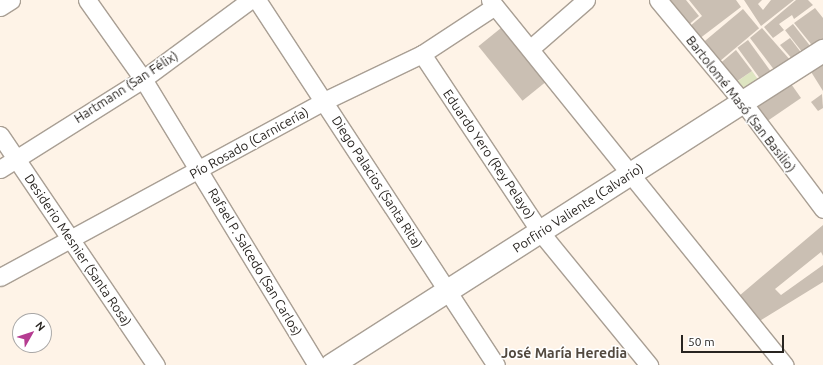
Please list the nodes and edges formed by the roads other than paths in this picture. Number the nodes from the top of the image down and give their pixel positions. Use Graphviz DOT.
graph roads {
  1 [pos="11,0"];
  2 [pos="87,0"];
  3 [pos="250,0"];
  4 [pos="257,0"];
  5 [pos="586,0"];
  6 [pos="658,0"];
  7 [pos="493,3"];
  8 [pos="0,7"];
  9 [pos="531,48"];
  10 [pos="823,51"];
  11 [pos="422,54"];
  12 [pos="143,79"];
  13 [pos="324,100"];
  14 [pos="742,101"];
  15 [pos="0,135"];
  16 [pos="15,157"];
  17 [pos="0,169"];
  18 [pos="200,171"];
  19 [pos="629,174"];
  20 [pos="823,209"];
  21 [pos="541,233"];
  22 [pos="70,238"];
  23 [pos="0,277"];
  24 [pos="447,292"];
  25 [pos="156,365"];
  26 [pos="317,365"];
  27 [pos="332,365"];
  28 [pos="496,365"];
  29 [pos="649,365"];
  30 [pos="785,365"];
  1 -- 8 [label="street"];
  2 -- 12 [label="street, Rafael P. Salcedo (San Carlos)"];
  3 -- 12 [label="street, Hartmann (San Félix)"];
  4 -- 13 [label="street, Diego Palacios (Santa Rita)"];
  5 -- 9 [label="street"];
  6 -- 14 [label="street, Bartolomé Masó (San Basilio)"];
  7 -- 9 [label="street"];
  7 -- 11 [label="street, Pío Rosado (Carnicería)"];
  9 -- 19 [label="street"];
  10 -- 14 [label="street, Porfirio Valiente (Calvario)"];
  11 -- 13 [label="street, Pío Rosado (Carnicería)"];
  11 -- 21 [label="street, Eduardo Yero (Rey Pelayo)"];
  12 -- 16 [label="street, Hartmann (San Félix)"];
  12 -- 18 [label="street, Rafael P. Salcedo (San Carlos)"];
  13 -- 18 [label="street, Pío Rosado (Carnicería)"];
  13 -- 24 [label="street, Diego Palacios (Santa Rita)"];
  14 -- 19 [label="street, Porfirio Valiente (Calvario)"];
  14 -- 20 [label="street, Bartolomé Masó (San Basilio)"];
  15 -- 16 [label="street, Desiderio Mesnier (Santa Rosa)"];
  16 -- 17 [label="street, Hartmann (San Félix)"];
  16 -- 22 [label="street, Desiderio Mesnier (Santa Rosa)"];
  18 -- 22 [label="street, Pío Rosado (Carnicería)"];
  18 -- 26 [label="street, Rafael P. Salcedo (San Carlos)"];
  19 -- 21 [label="street, Porfirio Valiente (Calvario)"];
  19 -- 30 [label="street"];
  21 -- 24 [label="street, Porfirio Valiente (Calvario)"];
  21 -- 29 [label="street, Eduardo Yero (Rey Pelayo)"];
  22 -- 23 [label="street, Pío Rosado (Carnicería)"];
  22 -- 25 [label="street, Desiderio Mesnier (Santa Rosa)"];
  24 -- 27 [label="street, Porfirio Valiente (Calvario)"];
  24 -- 28 [label="street, Diego Palacios (Santa Rita)"];
}
